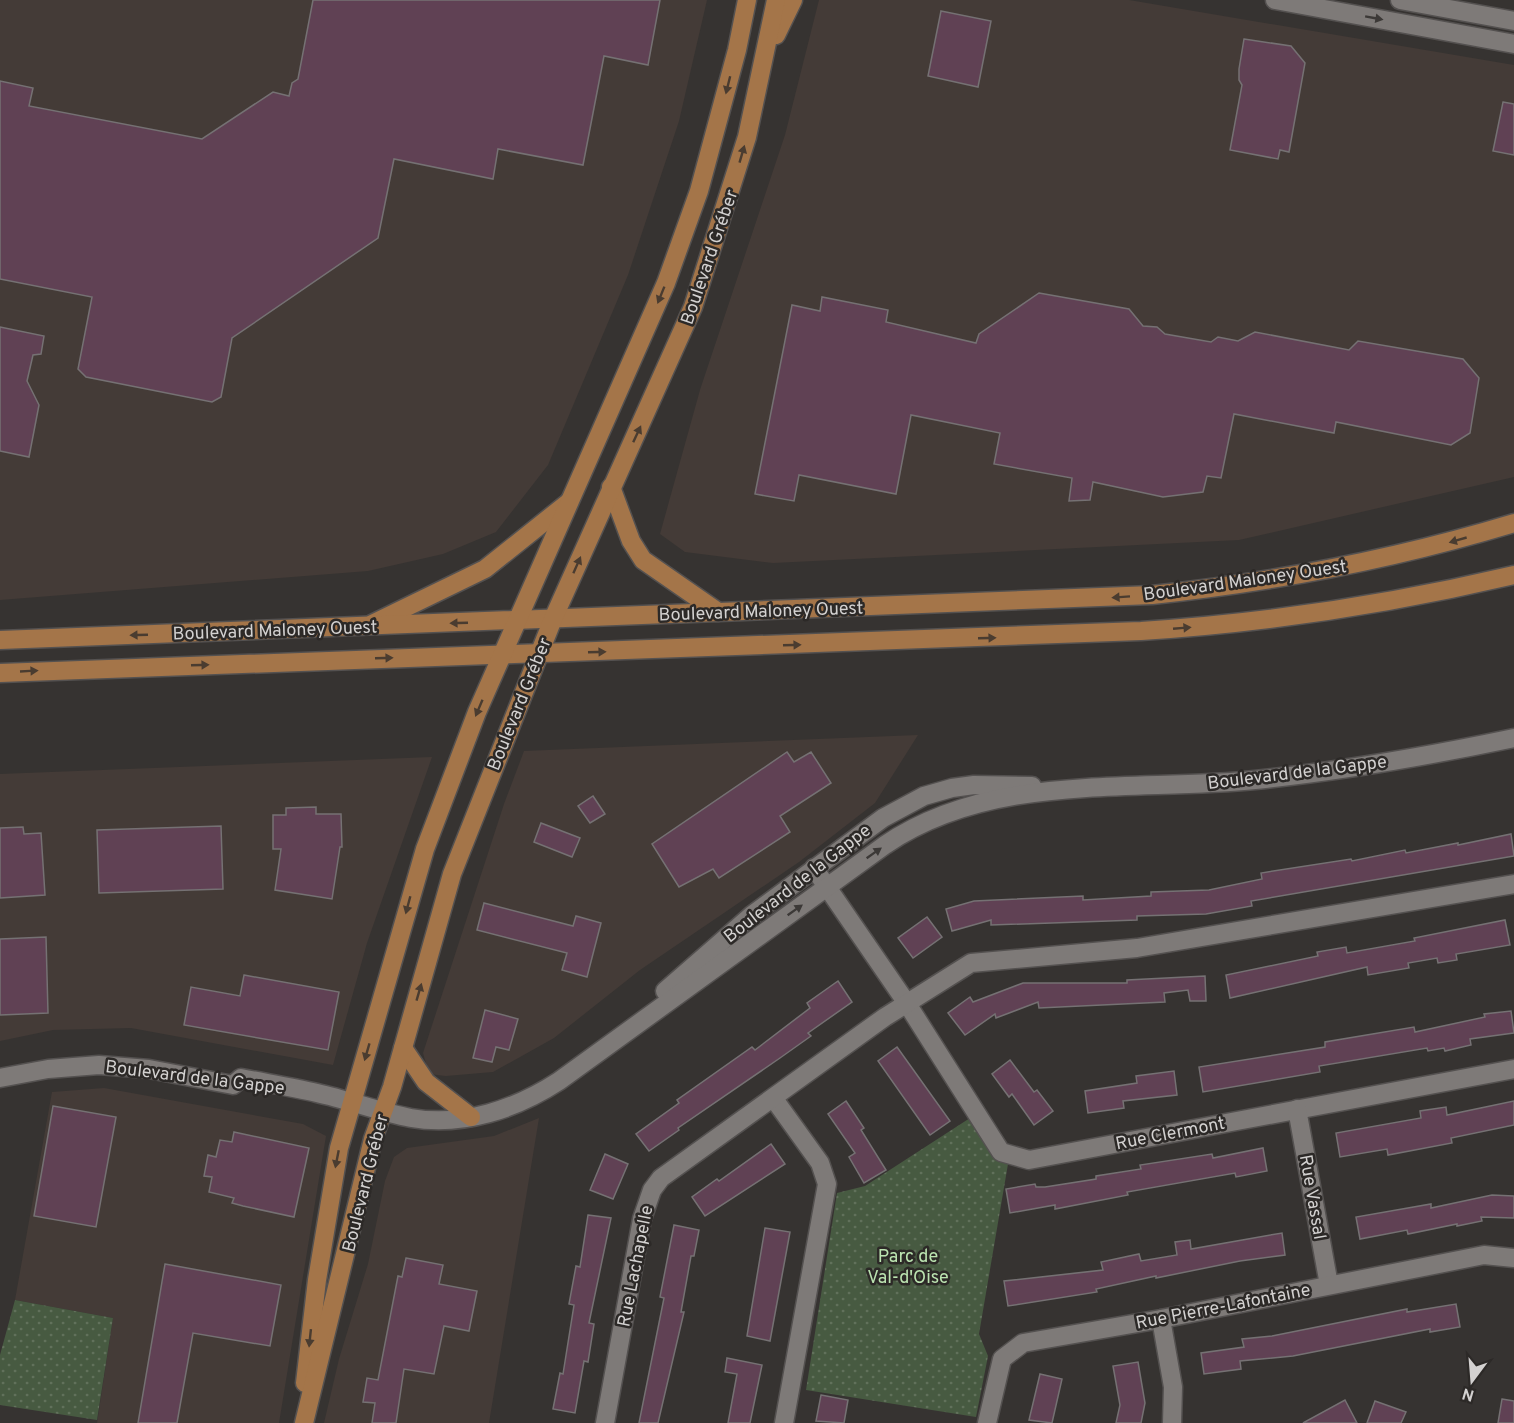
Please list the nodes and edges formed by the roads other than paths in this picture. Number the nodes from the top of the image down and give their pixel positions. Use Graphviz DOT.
graph roads {
  1 [pos="738,0"];
  2 [pos="747,0"];
  3 [pos="777,0"];
  4 [pos="793,0"];
  5 [pos="1275,0"];
  6 [pos="1400,0"];
  7 [pos="1333,5"];
  8 [pos="1514,21"];
  9 [pos="741,28"];
  10 [pos="1514,44"];
  11 [pos="765,55"];
  12 [pos="611,487"];
  13 [pos="571,501"];
  14 [pos="1514,523"];
  15 [pos="1514,574"];
  16 [pos="718,612"];
  17 [pos="553,619"];
  18 [pos="518,620"];
  19 [pos="366,627"];
  20 [pos="0,640"];
  21 [pos="502,654"];
  22 [pos="539,654"];
  23 [pos="0,673"];
  24 [pos="1514,738"];
  25 [pos="1078,789"];
  26 [pos="814,868"];
  27 [pos="1514,884"];
  28 [pos="826,887"];
  29 [pos="906,1002"];
  30 [pos="403,1048"];
  31 [pos="1514,1069"];
  32 [pos="0,1078"];
  33 [pos="559,1081"];
  34 [pos="774,1099"];
  35 [pos="352,1103"];
  36 [pos="1297,1109"];
  37 [pos="383,1111"];
  38 [pos="471,1117"];
  39 [pos="1514,1258"];
  40 [pos="1329,1285"];
  41 [pos="1161,1319"];
  42 [pos="303,1423"];
  43 [pos="605,1423"];
  44 [pos="784,1423"];
  45 [pos="987,1423"];
  46 [pos="1172,1423"];
  1 -- 9 [label="main road"];
  2 -- 9 [label="main road, Boulevard Gréber"];
  3 -- 11 [label="main road, Boulevard Gréber"];
  4 -- 11 [label="main road"];
  5 -- 7 [label="street"];
  6 -- 8 [label="street"];
  7 -- 10 [label="street, one-way"];
  9 -- 13 [label="main road, Boulevard Gréber, one-way"];
  12 -- 11 [label="main road, Boulevard Gréber, one-way"];
  12 -- 16 [label="main road"];
  17 -- 12 [label="main road, Boulevard Gréber, one-way"];
  13 -- 18 [label="main road, Boulevard Gréber"];
  13 -- 19 [label="main road"];
  14 -- 16 [label="main road, Boulevard Maloney Ouest, one-way"];
  22 -- 15 [label="main road, Boulevard Maloney Ouest, one-way"];
  16 -- 17 [label="main road, Boulevard Maloney Ouest"];
  17 -- 18 [label="main road, Boulevard Maloney Ouest"];
  17 -- 22 [label="main road, Boulevard Gréber"];
  18 -- 19 [label="main road, Boulevard Maloney Ouest, one-way"];
  18 -- 21 [label="main road, Boulevard Gréber"];
  19 -- 20 [label="main road, Boulevard Maloney Ouest, one-way"];
  21 -- 22 [label="main road, Boulevard Maloney Ouest"];
  23 -- 21 [label="main road, Boulevard Maloney Ouest, one-way"];
  21 -- 35 [label="main road, Boulevard Gréber, one-way"];
  30 -- 22 [label="main road, Boulevard Gréber, one-way"];
  24 -- 25 [label="street, Boulevard de la Gappe"];
  25 -- 26 [label="street, Boulevard de la Gappe"];
  28 -- 25 [label="street, Boulevard de la Gappe, one-way"];
  26 -- 28 [label="street, Rue Clermont"];
  26 -- 33 [label="street, Boulevard de la Gappe"];
  27 -- 29 [label="street"];
  28 -- 29 [label="street, Rue Clermont"];
  33 -- 28 [label="street, Boulevard de la Gappe, one-way"];
  29 -- 34 [label="street, Rue Lachapelle"];
  29 -- 36 [label="street, Rue Clermont"];
  30 -- 37 [label="main road, Boulevard Gréber"];
  30 -- 38 [label="main road"];
  31 -- 36 [label="street, Rue Clermont"];
  32 -- 35 [label="street, Boulevard de la Gappe"];
  33 -- 38 [label="street, Boulevard de la Gappe"];
  34 -- 43 [label="street, Rue Lachapelle"];
  34 -- 44 [label="street"];
  35 -- 37 [label="street, Boulevard de la Gappe"];
  35 -- 42 [label="main road, Boulevard Gréber, one-way"];
  36 -- 40 [label="street, Rue Vassal"];
  37 -- 38 [label="street, Boulevard de la Gappe"];
  37 -- 42 [label="main road, Boulevard Gréber"];
  39 -- 40 [label="street, Rue Pierre-Lafontaine"];
  40 -- 41 [label="street, Rue Pierre-Lafontaine"];
  41 -- 45 [label="street, Rue Pierre-Lafontaine"];
  41 -- 46 [label="street"];
}
